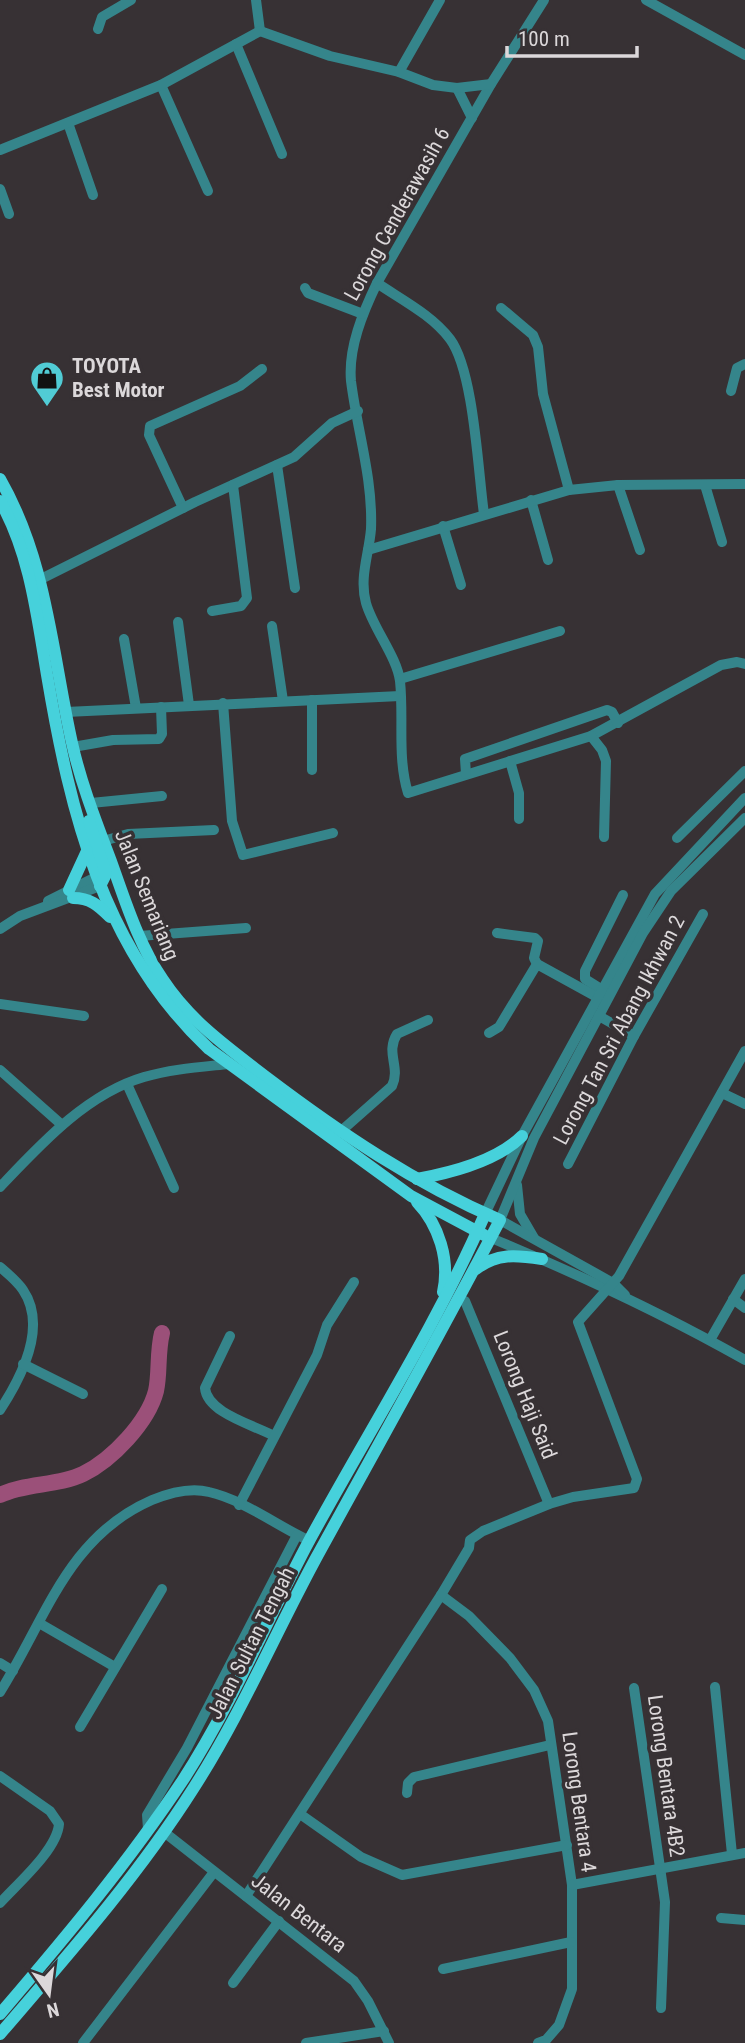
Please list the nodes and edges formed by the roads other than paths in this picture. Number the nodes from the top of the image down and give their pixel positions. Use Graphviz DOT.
graph roads {
  1 [pos="131,0"];
  2 [pos="256,0"];
  3 [pos="440,0"];
  4 [pos="544,0"];
  5 [pos="646,0"];
  6 [pos="98,29"];
  7 [pos="260,31"];
  8 [pos="236,44"];
  9 [pos="745,55"];
  10 [pos="400,72"];
  11 [pos="491,84"];
  12 [pos="161,85"];
  13 [pos="457,88"];
  14 [pos="471,118"];
  15 [pos="68,123"];
  16 [pos="0,150"];
  17 [pos="282,154"];
  18 [pos="0,189"];
  19 [pos="208,191"];
  20 [pos="93,195"];
  21 [pos="9,214"];
  22 [pos="377,283"];
  23 [pos="305,288"];
  24 [pos="501,308"];
  25 [pos="363,314"];
  26 [pos="745,365"];
  27 [pos="262,369"];
  28 [pos="731,391"];
  29 [pos="358,411"];
  30 [pos="277,465"];
  31 [pos="0,479"];
  32 [pos="745,484"];
  33 [pos="233,485"];
  34 [pos="618,485"];
  35 [pos="705,485"];
  36 [pos="569,490"];
  37 [pos="531,500"];
  38 [pos="0,501"];
  39 [pos="183,508"];
  40 [pos="484,514"];
  41 [pos="443,526"];
  42 [pos="722,542"];
  43 [pos="368,550"];
  44 [pos="640,550"];
  45 [pos="548,560"];
  46 [pos="41,579"];
  47 [pos="461,585"];
  48 [pos="295,588"];
  49 [pos="212,611"];
  50 [pos="178,622"];
  51 [pos="272,626"];
  52 [pos="559,632"];
  53 [pos="124,639"];
  54 [pos="742,660"];
  55 [pos="400,679"];
  56 [pos="400,696"];
  57 [pos="312,700"];
  58 [pos="283,701"];
  59 [pos="223,703"];
  60 [pos="189,705"];
  61 [pos="161,707"];
  62 [pos="136,708"];
  63 [pos="66,712"];
  64 [pos="618,723"];
  65 [pos="591,736"];
  66 [pos="73,747"];
  67 [pos="510,761"];
  68 [pos="312,770"];
  69 [pos="745,771"];
  70 [pos="466,774"];
  71 [pos="162,796"];
  72 [pos="745,798"];
  73 [pos="91,805"];
  74 [pos="745,818"];
  75 [pos="519,819"];
  76 [pos="214,830"];
  77 [pos="333,833"];
  78 [pos="604,837"];
  79 [pos="677,838"];
  80 [pos="103,841"];
  81 [pos="88,851"];
  82 [pos="98,882"];
  83 [pos="70,894"];
  84 [pos="623,895"];
  85 [pos="703,914"];
  86 [pos="115,922"];
  87 [pos="246,928"];
  88 [pos="0,929"];
  89 [pos="496,933"];
  90 [pos="139,936"];
  91 [pos="537,964"];
  92 [pos="599,993"];
  93 [pos="0,1004"];
  94 [pos="84,1016"];
  95 [pos="599,1016"];
  96 [pos="428,1020"];
  97 [pos="489,1033"];
  98 [pos="634,1036"];
  99 [pos="209,1049"];
  100 [pos="745,1051"];
  101 [pos="229,1064"];
  102 [pos="195,1069"];
  103 [pos="0,1070"];
  104 [pos="127,1084"];
  105 [pos="722,1093"];
  106 [pos="551,1096"];
  107 [pos="745,1104"];
  108 [pos="62,1125"];
  109 [pos="340,1132"];
  110 [pos="522,1136"];
  111 [pos="568,1164"];
  112 [pos="417,1179"];
  113 [pos="517,1179"];
  114 [pos="0,1187"];
  115 [pos="174,1188"];
  116 [pos="411,1196"];
  117 [pos="485,1213"];
  118 [pos="500,1220"];
  119 [pos="477,1232"];
  120 [pos="491,1238"];
  121 [pos="540,1244"];
  122 [pos="542,1259"];
  123 [pos="0,1266"];
  124 [pos="471,1274"];
  125 [pos="745,1279"];
  126 [pos="354,1282"];
  127 [pos="610,1287"];
  128 [pos="733,1299"];
  129 [pos="465,1301"];
  130 [pos="745,1308"];
  131 [pos="439,1309"];
  132 [pos="230,1336"];
  133 [pos="710,1340"];
  134 [pos="745,1360"];
  135 [pos="23,1364"];
  136 [pos="83,1394"];
  137 [pos="0,1410"];
  138 [pos="274,1436"];
  139 [pos="549,1504"];
  140 [pos="239,1505"];
  141 [pos="304,1538"];
  142 [pos="162,1589"];
  143 [pos="441,1595"];
  144 [pos="39,1623"];
  145 [pos="0,1663"];
  146 [pos="115,1667"];
  147 [pos="13,1671"];
  148 [pos="715,1687"];
  149 [pos="634,1688"];
  150 [pos="0,1692"];
  151 [pos="80,1727"];
  152 [pos="550,1745"];
  153 [pos="0,1776"];
  154 [pos="407,1793"];
  155 [pos="300,1814"];
  156 [pos="164,1832"];
  157 [pos="567,1845"];
  158 [pos="745,1853"];
  159 [pos="732,1854"];
  160 [pos="660,1870"];
  161 [pos="214,1872"];
  162 [pos="572,1885"];
  163 [pos="246,1896"];
  164 [pos="0,1903"];
  165 [pos="721,1918"];
  166 [pos="745,1920"];
  167 [pos="279,1921"];
  168 [pos="572,1942"];
  169 [pos="443,1969"];
  170 [pos="233,1983"];
  171 [pos="661,2008"];
  172 [pos="0,2014"];
  173 [pos="384,2031"];
  174 [pos="0,2034"];
  175 [pos="83,2043"];
  176 [pos="306,2043"];
  177 [pos="389,2043"];
  178 [pos="538,2043"];
  1 -- 6 [label="street"];
  2 -- 7 [label="street"];
  3 -- 10 [label="street"];
  4 -- 11 [label="street, Lorong Cenderawasih 6"];
  5 -- 9 [label="street"];
  7 -- 8 [label="street"];
  7 -- 10 [label="street"];
  8 -- 12 [label="street"];
  8 -- 17 [label="street"];
  10 -- 13 [label="street"];
  11 -- 13 [label="street"];
  11 -- 14 [label="street, Lorong Cenderawasih 6"];
  12 -- 15 [label="street"];
  12 -- 19 [label="street"];
  13 -- 14 [label="street"];
  14 -- 22 [label="street, Lorong Cenderawasih 6"];
  15 -- 16 [label="street"];
  15 -- 20 [label="street"];
  18 -- 21 [label="street"];
  22 -- 25 [label="street, Lorong Cenderawasih 6"];
  22 -- 40 [label="street"];
  23 -- 25 [label="street"];
  24 -- 36 [label="street"];
  25 -- 29 [label="street, Lorong Cenderawasih 6"];
  26 -- 28 [label="street"];
  27 -- 39 [label="street"];
  29 -- 30 [label="street"];
  29 -- 43 [label="street, Lorong Cenderawasih 6"];
  30 -- 33 [label="street"];
  30 -- 48 [label="street"];
  31 -- 46 [label="main road, Jalan Semariang"];
  32 -- 35 [label="street"];
  33 -- 39 [label="street"];
  33 -- 49 [label="street"];
  34 -- 35 [label="street"];
  34 -- 36 [label="street"];
  34 -- 44 [label="street"];
  35 -- 42 [label="street"];
  36 -- 37 [label="street"];
  37 -- 40 [label="street"];
  37 -- 45 [label="street"];
  38 -- 81 [label="main road, Jalan Semariang"];
  39 -- 46 [label="street"];
  40 -- 41 [label="street"];
  41 -- 43 [label="street"];
  41 -- 47 [label="street"];
  43 -- 55 [label="street, Lorong Cenderawasih 6"];
  46 -- 63 [label="main road, Jalan Semariang"];
  50 -- 60 [label="street"];
  51 -- 58 [label="street"];
  52 -- 55 [label="street"];
  53 -- 62 [label="street"];
  54 -- 64 [label="street"];
  55 -- 56 [label="street, Lorong Cenderawasih 6"];
  56 -- 57 [label="street"];
  56 -- 70 [label="street, Lorong Cenderawasih 6"];
  57 -- 58 [label="street"];
  57 -- 68 [label="street"];
  58 -- 59 [label="street"];
  59 -- 60 [label="street"];
  59 -- 77 [label="street"];
  60 -- 61 [label="street"];
  61 -- 62 [label="street"];
  61 -- 66 [label="street"];
  62 -- 63 [label="street"];
  63 -- 66 [label="main road, Jalan Semariang"];
  64 -- 65 [label="street"];
  64 -- 70 [label="street"];
  65 -- 67 [label="street"];
  65 -- 78 [label="street"];
  66 -- 73 [label="main road, Jalan Semariang"];
  67 -- 70 [label="street"];
  67 -- 75 [label="street"];
  69 -- 79 [label="street"];
  71 -- 73 [label="street"];
  72 -- 92 [label="street"];
  73 -- 80 [label="main road, Jalan Semariang"];
  73 -- 82 [label="main road"];
  74 -- 95 [label="street"];
  76 -- 80 [label="street"];
  80 -- 90 [label="main road, Jalan Semariang"];
  81 -- 82 [label="main road, Jalan Semariang"];
  81 -- 83 [label="main road"];
  82 -- 83 [label="street"];
  82 -- 86 [label="main road, Jalan Semariang"];
  83 -- 86 [label="main road"];
  83 -- 88 [label="street"];
  84 -- 92 [label="street"];
  85 -- 98 [label="street, Lorong Tan Sri Abang Ikhwan 2"];
  86 -- 99 [label="main road, Jalan Semariang"];
  87 -- 90 [label="street"];
  89 -- 91 [label="street"];
  90 -- 109 [label="main road, Jalan Semariang"];
  91 -- 92 [label="street"];
  91 -- 97 [label="street"];
  92 -- 106 [label="street"];
  93 -- 94 [label="street"];
  95 -- 98 [label="street"];
  95 -- 106 [label="street"];
  96 -- 109 [label="street"];
  98 -- 111 [label="street, Lorong Tan Sri Abang Ikhwan 2"];
  99 -- 101 [label="main road, Jalan Semariang"];
  99 -- 102 [label="street"];
  100 -- 105 [label="street"];
  101 -- 102 [label="street"];
  101 -- 116 [label="main road, Jalan Semariang"];
  102 -- 104 [label="street"];
  103 -- 108 [label="street"];
  104 -- 108 [label="street"];
  104 -- 115 [label="street"];
  105 -- 107 [label="street"];
  105 -- 127 [label="street"];
  106 -- 110 [label="street"];
  106 -- 113 [label="street"];
  108 -- 114 [label="street"];
  109 -- 112 [label="main road, Jalan Semariang"];
  110 -- 112 [label="main road"];
  110 -- 117 [label="street"];
  112 -- 117 [label="main road, Jalan Semariang"];
  113 -- 118 [label="street"];
  113 -- 121 [label="street"];
  116 -- 119 [label="main road, Jalan Semariang"];
  116 -- 131 [label="main road"];
  117 -- 118 [label="main road, Jalan Semariang"];
  117 -- 119 [label="main road, Jalan Sultan Tengah"];
  118 -- 120 [label="main road, Jalan Sultan Tengah"];
  118 -- 121 [label="street"];
  119 -- 120 [label="main road, Jalan Semariang"];
  119 -- 131 [label="main road, Jalan Sultan Tengah"];
  120 -- 122 [label="street"];
  120 -- 124 [label="main road, Jalan Sultan Tengah"];
  121 -- 127 [label="street"];
  122 -- 124 [label="main road"];
  122 -- 127 [label="street"];
  123 -- 135 [label="street"];
  124 -- 156 [label="main road, Jalan Sultan Tengah"];
  125 -- 128 [label="street"];
  126 -- 138 [label="street"];
  127 -- 133 [label="street"];
  127 -- 139 [label="street"];
  128 -- 130 [label="street"];
  128 -- 133 [label="street"];
  129 -- 139 [label="street, Lorong Haji Said"];
  131 -- 141 [label="main road, Jalan Sultan Tengah"];
  132 -- 138 [label="street"];
  133 -- 134 [label="street"];
  135 -- 136 [label="street"];
  135 -- 137 [label="street"];
  138 -- 140 [label="street"];
  139 -- 143 [label="street"];
  140 -- 141 [label="street"];
  140 -- 144 [label="street"];
  141 -- 172 [label="main road, Jalan Sultan Tengah"];
  142 -- 146 [label="street"];
  143 -- 152 [label="street, Lorong Bentara 4"];
  143 -- 155 [label="street"];
  144 -- 146 [label="street"];
  144 -- 147 [label="street"];
  145 -- 147 [label="street"];
  146 -- 151 [label="street"];
  147 -- 150 [label="street"];
  148 -- 159 [label="street"];
  149 -- 160 [label="street, Lorong Bentara 4B2"];
  152 -- 154 [label="street"];
  152 -- 157 [label="street, Lorong Bentara 4"];
  153 -- 164 [label="street"];
  155 -- 157 [label="street"];
  155 -- 163 [label="street"];
  156 -- 161 [label="street, Jalan Bentara"];
  156 -- 174 [label="main road, Jalan Sultan Tengah"];
  157 -- 162 [label="street, Lorong Bentara 4"];
  158 -- 159 [label="street"];
  159 -- 160 [label="street"];
  160 -- 162 [label="street"];
  160 -- 171 [label="street, Lorong Bentara 4B2"];
  161 -- 163 [label="street, Jalan Bentara"];
  161 -- 175 [label="street"];
  162 -- 168 [label="street, Lorong Bentara 4"];
  163 -- 167 [label="street, Jalan Bentara"];
  165 -- 166 [label="street"];
  167 -- 170 [label="street"];
  167 -- 173 [label="street, Jalan Bentara"];
  168 -- 169 [label="street"];
  168 -- 178 [label="street, Lorong Bentara 4"];
  173 -- 176 [label="street"];
  173 -- 177 [label="street, Jalan Bentara"];
}
